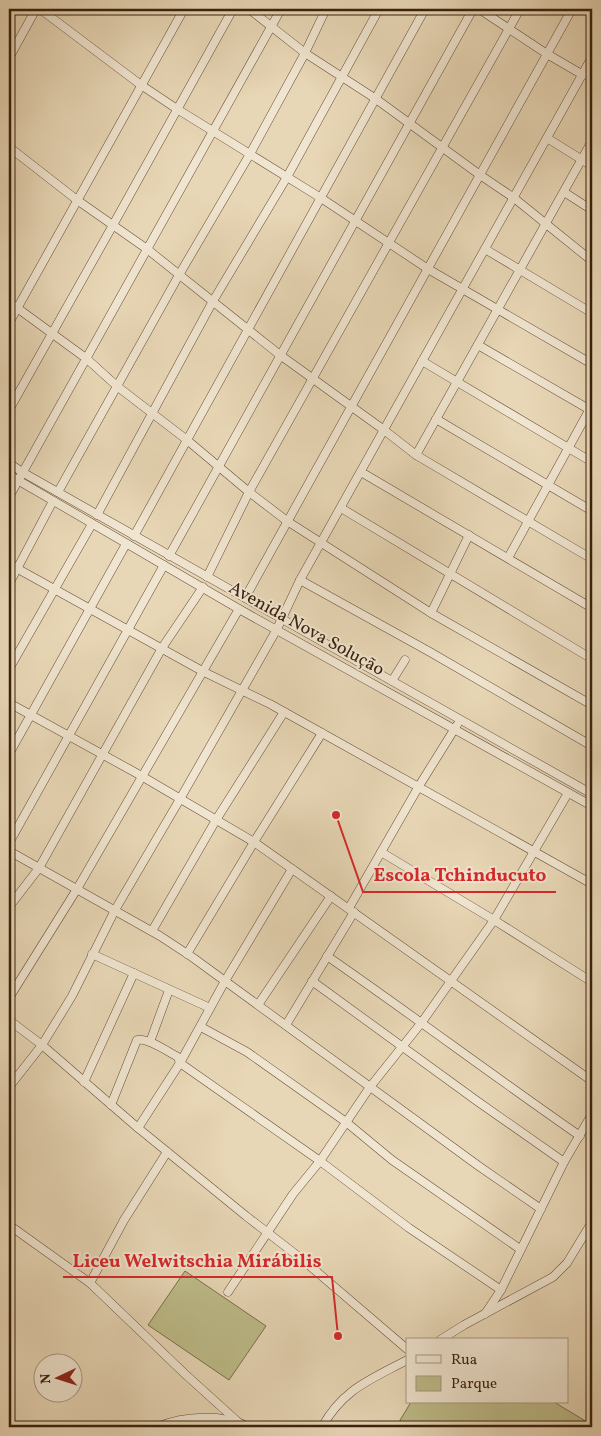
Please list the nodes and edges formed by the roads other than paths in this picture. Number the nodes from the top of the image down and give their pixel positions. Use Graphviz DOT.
graph roads {
  1 [pos="36,9"];
  2 [pos="40,9"];
  3 [pos="184,9"];
  4 [pos="233,9"];
  5 [pos="249,9"];
  6 [pos="281,9"];
  7 [pos="326,9"];
  8 [pos="379,9"];
  9 [pos="426,9"];
  10 [pos="472,9"];
  11 [pos="479,9"];
  12 [pos="520,9"];
  13 [pos="572,9"];
  14 [pos="272,25"];
  15 [pos="509,29"];
  16 [pos="305,53"];
  17 [pos="547,54"];
  18 [pos="9,58"];
  19 [pos="592,58"];
  20 [pos="583,75"];
  21 [pos="342,76"];
  22 [pos="141,86"];
  23 [pos="376,99"];
  24 [pos="177,110"];
  25 [pos="409,123"];
  26 [pos="213,132"];
  27 [pos="547,138"];
  28 [pos="592,141"];
  29 [pos="9,146"];
  30 [pos="442,148"];
  31 [pos="250,154"];
  32 [pos="582,160"];
  33 [pos="592,166"];
  34 [pos="480,175"];
  35 [pos="287,177"];
  36 [pos="564,192"];
  37 [pos="321,198"];
  38 [pos="514,198"];
  39 [pos="77,200"];
  40 [pos="592,210"];
  41 [pos="355,220"];
  42 [pos="546,224"];
  43 [pos="113,226"];
  44 [pos="388,244"];
  45 [pos="147,249"];
  46 [pos="485,249"];
  47 [pos="592,261"];
  48 [pos="428,269"];
  49 [pos="520,270"];
  50 [pos="179,275"];
  51 [pos="463,289"];
  52 [pos="213,301"];
  53 [pos="9,302"];
  54 [pos="17,308"];
  55 [pos="498,308"];
  56 [pos="592,313"];
  57 [pos="9,323"];
  58 [pos="248,330"];
  59 [pos="52,335"];
  60 [pos="478,345"];
  61 [pos="280,355"];
  62 [pos="86,360"];
  63 [pos="422,362"];
  64 [pos="592,364"];
  65 [pos="313,379"];
  66 [pos="457,382"];
  67 [pos="118,387"];
  68 [pos="351,406"];
  69 [pos="591,409"];
  70 [pos="9,410"];
  71 [pos="153,413"];
  72 [pos="436,419"];
  73 [pos="384,430"];
  74 [pos="187,440"];
  75 [pos="568,448"];
  76 [pos="416,455"];
  77 [pos="592,462"];
  78 [pos="9,463"];
  79 [pos="218,466"];
  80 [pos="22,472"];
  81 [pos="361,472"];
  82 [pos="9,476"];
  83 [pos="17,481"];
  84 [pos="548,485"];
  85 [pos="58,492"];
  86 [pos="249,492"];
  87 [pos="9,497"];
  88 [pos="53,501"];
  89 [pos="341,508"];
  90 [pos="592,511"];
  91 [pos="97,515"];
  92 [pos="287,521"];
  93 [pos="528,522"];
  94 [pos="92,524"];
  95 [pos="469,535"];
  96 [pos="134,536"];
  97 [pos="321,543"];
  98 [pos="126,544"];
  99 [pos="169,556"];
  100 [pos="508,558"];
  101 [pos="592,559"];
  102 [pos="9,564"];
  103 [pos="164,565"];
  104 [pos="17,569"];
  105 [pos="451,573"];
  106 [pos="207,577"];
  107 [pos="300,580"];
  108 [pos="9,584"];
  109 [pos="203,587"];
  110 [pos="54,590"];
  111 [pos="245,598"];
  112 [pos="592,608"];
  113 [pos="90,609"];
  114 [pos="239,609"];
  115 [pos="431,613"];
  116 [pos="282,619"];
  117 [pos="277,629"];
  118 [pos="127,630"];
  119 [pos="162,648"];
  120 [pos="592,659"];
  121 [pos="405,660"];
  122 [pos="9,669"];
  123 [pos="204,672"];
  124 [pos="392,681"];
  125 [pos="241,691"];
  126 [pos="9,704"];
  127 [pos="592,705"];
  128 [pos="284,712"];
  129 [pos="31,716"];
  130 [pos="460,719"];
  131 [pos="455,728"];
  132 [pos="322,733"];
  133 [pos="68,737"];
  134 [pos="592,746"];
  135 [pos="9,754"];
  136 [pos="102,755"];
  137 [pos="143,777"];
  138 [pos="419,786"];
  139 [pos="568,793"];
  140 [pos="592,794"];
  141 [pos="180,800"];
  142 [pos="592,806"];
  143 [pos="216,820"];
  144 [pos="254,842"];
  145 [pos="9,843"];
  146 [pos="9,851"];
  147 [pos="533,851"];
  148 [pos="381,852"];
  149 [pos="39,868"];
  150 [pos="292,869"];
  151 [pos="592,884"];
  152 [pos="77,889"];
  153 [pos="331,896"];
  154 [pos="9,907"];
  155 [pos="115,910"];
  156 [pos="351,910"];
  157 [pos="494,920"];
  158 [pos="152,931"];
  159 [pos="92,954"];
  160 [pos="187,954"];
  161 [pos="326,956"];
  162 [pos="134,973"];
  163 [pos="312,980"];
  164 [pos="225,981"];
  165 [pos="450,982"];
  166 [pos="592,982"];
  167 [pos="169,990"];
  168 [pos="9,998"];
  169 [pos="258,1005"];
  170 [pos="210,1008"];
  171 [pos="9,1020"];
  172 [pos="422,1022"];
  173 [pos="286,1026"];
  174 [pos="201,1027"];
  175 [pos="150,1042"];
  176 [pos="42,1045"];
  177 [pos="403,1046"];
  178 [pos="180,1063"];
  179 [pos="84,1082"];
  180 [pos="592,1082"];
  181 [pos="9,1087"];
  182 [pos="370,1087"];
  183 [pos="111,1105"];
  184 [pos="592,1114"];
  185 [pos="346,1122"];
  186 [pos="138,1128"];
  187 [pos="580,1136"];
  188 [pos="167,1152"];
  189 [pos="320,1161"];
  190 [pos="564,1162"];
  191 [pos="541,1209"];
  192 [pos="592,1222"];
  193 [pos="9,1225"];
  194 [pos="268,1231"];
  195 [pos="520,1249"];
  196 [pos="90,1283"];
  197 [pos="501,1290"];
  198 [pos="228,1292"];
  199 [pos="485,1314"];
  200 [pos="443,1338"];
  201 [pos="406,1348"];
  202 [pos="406,1361"];
  203 [pos="236,1425"];
  204 [pos="157,1427"];
  205 [pos="178,1427"];
  206 [pos="249,1427"];
  207 [pos="322,1427"];
  1 -- 18 [label="street"];
  2 -- 22 [label="street"];
  3 -- 22 [label="street"];
  4 -- 24 [label="street"];
  5 -- 14 [label="street"];
  6 -- 14 [label="street"];
  7 -- 16 [label="street"];
  8 -- 21 [label="street"];
  9 -- 23 [label="street"];
  10 -- 25 [label="street"];
  11 -- 15 [label="street"];
  12 -- 15 [label="street"];
  13 -- 17 [label="street"];
  14 -- 16 [label="street"];
  14 -- 26 [label="street"];
  15 -- 17 [label="street"];
  15 -- 30 [label="street"];
  16 -- 21 [label="street"];
  16 -- 31 [label="street"];
  17 -- 20 [label="street"];
  17 -- 34 [label="street"];
  19 -- 20 [label="street"];
  20 -- 27 [label="street"];
  21 -- 23 [label="street"];
  21 -- 35 [label="street"];
  22 -- 24 [label="street"];
  22 -- 39 [label="street"];
  23 -- 25 [label="street"];
  23 -- 37 [label="street"];
  24 -- 26 [label="street"];
  24 -- 43 [label="street"];
  25 -- 30 [label="street"];
  25 -- 41 [label="street"];
  26 -- 31 [label="street"];
  26 -- 45 [label="street"];
  27 -- 32 [label="street"];
  27 -- 38 [label="street"];
  28 -- 32 [label="street"];
  29 -- 39 [label="street"];
  30 -- 34 [label="street"];
  30 -- 44 [label="street"];
  31 -- 35 [label="street"];
  31 -- 50 [label="street"];
  32 -- 33 [label="street"];
  32 -- 36 [label="street"];
  34 -- 38 [label="street"];
  34 -- 48 [label="street"];
  35 -- 37 [label="street"];
  35 -- 52 [label="street"];
  36 -- 40 [label="street"];
  36 -- 42 [label="street"];
  37 -- 41 [label="street"];
  37 -- 58 [label="street"];
  38 -- 42 [label="street"];
  38 -- 46 [label="street"];
  39 -- 43 [label="street"];
  39 -- 54 [label="street"];
  41 -- 44 [label="street"];
  41 -- 61 [label="street"];
  42 -- 47 [label="street"];
  42 -- 49 [label="street"];
  43 -- 45 [label="street"];
  43 -- 59 [label="street"];
  44 -- 48 [label="street"];
  44 -- 65 [label="street"];
  45 -- 50 [label="street"];
  45 -- 62 [label="street"];
  46 -- 49 [label="street"];
  46 -- 51 [label="street"];
  48 -- 51 [label="street"];
  48 -- 68 [label="street"];
  49 -- 55 [label="street"];
  49 -- 56 [label="street"];
  50 -- 52 [label="street"];
  50 -- 67 [label="street"];
  51 -- 55 [label="street"];
  51 -- 63 [label="street"];
  52 -- 58 [label="street"];
  52 -- 71 [label="street"];
  53 -- 54 [label="street"];
  54 -- 57 [label="street"];
  54 -- 59 [label="street"];
  55 -- 60 [label="street"];
  55 -- 64 [label="street"];
  58 -- 61 [label="street"];
  58 -- 74 [label="street"];
  59 -- 62 [label="street"];
  59 -- 70 [label="street"];
  60 -- 66 [label="street"];
  60 -- 69 [label="street"];
  61 -- 65 [label="street"];
  61 -- 79 [label="street"];
  62 -- 67 [label="street"];
  62 -- 80 [label="street"];
  63 -- 66 [label="street"];
  63 -- 73 [label="street"];
  65 -- 68 [label="street"];
  65 -- 86 [label="street"];
  66 -- 72 [label="street"];
  66 -- 75 [label="street"];
  67 -- 71 [label="street"];
  67 -- 85 [label="street"];
  68 -- 73 [label="street"];
  68 -- 92 [label="street"];
  69 -- 75 [label="street"];
  71 -- 74 [label="street"];
  71 -- 91 [label="street"];
  72 -- 76 [label="street"];
  72 -- 84 [label="street"];
  73 -- 76 [label="street"];
  73 -- 81 [label="street"];
  74 -- 79 [label="street"];
  74 -- 96 [label="street"];
  75 -- 77 [label="street"];
  75 -- 84 [label="street"];
  76 -- 93 [label="street"];
  78 -- 80 [label="street, Avenida Nova Solução"];
  79 -- 86 [label="street"];
  79 -- 99 [label="street"];
  80 -- 83 [label="street"];
  80 -- 85 [label="street, Avenida Nova Solução"];
  81 -- 89 [label="street"];
  81 -- 95 [label="street"];
  82 -- 83 [label="street, Avenida Nova Solução"];
  83 -- 87 [label="street"];
  83 -- 88 [label="street, Avenida Nova Solução"];
  84 -- 90 [label="street"];
  84 -- 93 [label="street"];
  85 -- 91 [label="street, Avenida Nova Solução"];
  86 -- 92 [label="street"];
  86 -- 106 [label="street"];
  88 -- 94 [label="street, Avenida Nova Solução"];
  88 -- 104 [label="street"];
  89 -- 97 [label="street"];
  89 -- 105 [label="street"];
  91 -- 96 [label="street, Avenida Nova Solução"];
  92 -- 97 [label="street"];
  92 -- 111 [label="street"];
  93 -- 100 [label="street"];
  93 -- 101 [label="street"];
  94 -- 98 [label="street, Avenida Nova Solução"];
  94 -- 110 [label="street"];
  95 -- 100 [label="street"];
  95 -- 105 [label="street"];
  96 -- 99 [label="street, Avenida Nova Solução"];
  97 -- 107 [label="street"];
  97 -- 115 [label="street"];
  98 -- 103 [label="street, Avenida Nova Solução"];
  98 -- 113 [label="street"];
  99 -- 106 [label="street, Avenida Nova Solução"];
  100 -- 112 [label="street"];
  102 -- 104 [label="street"];
  103 -- 109 [label="street, Avenida Nova Solução"];
  103 -- 118 [label="street"];
  104 -- 108 [label="street"];
  104 -- 110 [label="street"];
  105 -- 115 [label="street"];
  105 -- 120 [label="street"];
  106 -- 111 [label="street, Avenida Nova Solução"];
  107 -- 116 [label="street"];
  107 -- 134 [label="street"];
  109 -- 114 [label="street, Avenida Nova Solução"];
  109 -- 119 [label="street"];
  110 -- 113 [label="street"];
  110 -- 122 [label="street"];
  111 -- 116 [label="street, Avenida Nova Solução"];
  113 -- 118 [label="street"];
  113 -- 129 [label="street"];
  114 -- 117 [label="street, Avenida Nova Solução"];
  114 -- 123 [label="street"];
  115 -- 127 [label="street"];
  116 -- 117 [label="street"];
  116 -- 124 [label="street, Avenida Nova Solução"];
  117 -- 125 [label="street"];
  117 -- 131 [label="street, Avenida Nova Solução"];
  118 -- 119 [label="street"];
  118 -- 133 [label="street"];
  119 -- 123 [label="street"];
  119 -- 136 [label="street"];
  121 -- 124 [label="street"];
  123 -- 125 [label="street"];
  123 -- 137 [label="street"];
  124 -- 130 [label="street, Avenida Nova Solução"];
  125 -- 128 [label="street"];
  125 -- 141 [label="street"];
  126 -- 129 [label="street"];
  128 -- 132 [label="street"];
  128 -- 143 [label="street"];
  129 -- 133 [label="street"];
  129 -- 135 [label="street"];
  130 -- 131 [label="street"];
  130 -- 140 [label="street, Avenida Nova Solução"];
  131 -- 138 [label="street"];
  131 -- 139 [label="street, Avenida Nova Solução"];
  132 -- 138 [label="street"];
  132 -- 144 [label="street"];
  133 -- 136 [label="street"];
  133 -- 145 [label="street"];
  136 -- 137 [label="street"];
  136 -- 149 [label="street"];
  137 -- 141 [label="street"];
  137 -- 152 [label="street"];
  138 -- 147 [label="street"];
  138 -- 148 [label="street"];
  139 -- 142 [label="street, Avenida Nova Solução"];
  139 -- 147 [label="street"];
  141 -- 143 [label="street"];
  141 -- 155 [label="street"];
  143 -- 144 [label="street"];
  143 -- 158 [label="street"];
  144 -- 150 [label="street"];
  144 -- 160 [label="street"];
  146 -- 149 [label="street"];
  147 -- 151 [label="street"];
  147 -- 157 [label="street"];
  148 -- 156 [label="street"];
  148 -- 157 [label="street"];
  149 -- 152 [label="street"];
  149 -- 154 [label="street"];
  150 -- 153 [label="street"];
  150 -- 164 [label="street"];
  152 -- 155 [label="street"];
  152 -- 168 [label="street"];
  153 -- 156 [label="street"];
  153 -- 169 [label="street"];
  155 -- 158 [label="street"];
  155 -- 159 [label="street"];
  156 -- 161 [label="street"];
  156 -- 165 [label="street"];
  157 -- 165 [label="street"];
  157 -- 166 [label="street"];
  158 -- 160 [label="street"];
  159 -- 162 [label="street"];
  159 -- 176 [label="street"];
  160 -- 164 [label="street"];
  161 -- 163 [label="street"];
  161 -- 172 [label="street"];
  162 -- 167 [label="street"];
  162 -- 179 [label="street"];
  163 -- 173 [label="street"];
  163 -- 177 [label="street"];
  164 -- 169 [label="street"];
  164 -- 170 [label="street"];
  165 -- 172 [label="street"];
  165 -- 180 [label="street"];
  167 -- 170 [label="street"];
  167 -- 175 [label="street"];
  169 -- 173 [label="street"];
  170 -- 174 [label="street"];
  171 -- 176 [label="street"];
  172 -- 177 [label="street"];
  172 -- 187 [label="street"];
  173 -- 182 [label="street"];
  174 -- 178 [label="street"];
  174 -- 185 [label="street"];
  175 -- 178 [label="street"];
  175 -- 183 [label="street"];
  176 -- 179 [label="street"];
  176 -- 181 [label="street"];
  177 -- 182 [label="street"];
  177 -- 190 [label="street"];
  178 -- 186 [label="street"];
  178 -- 189 [label="street"];
  179 -- 183 [label="street"];
  182 -- 185 [label="street"];
  182 -- 191 [label="street"];
  183 -- 186 [label="street"];
  184 -- 187 [label="street"];
  185 -- 189 [label="street"];
  185 -- 195 [label="street"];
  186 -- 188 [label="street"];
  187 -- 190 [label="street"];
  188 -- 194 [label="street"];
  188 -- 196 [label="street"];
  189 -- 194 [label="street"];
  189 -- 197 [label="street"];
  190 -- 191 [label="street"];
  191 -- 195 [label="street"];
  192 -- 199 [label="street"];
  193 -- 196 [label="street"];
  194 -- 198 [label="street"];
  194 -- 201 [label="street"];
  195 -- 197 [label="street"];
  196 -- 203 [label="street"];
  197 -- 199 [label="street"];
  199 -- 200 [label="street"];
  202 -- 207 [label="street"];
  203 -- 204 [label="street"];
  203 -- 205 [label="street"];
  203 -- 206 [label="street"];
}
